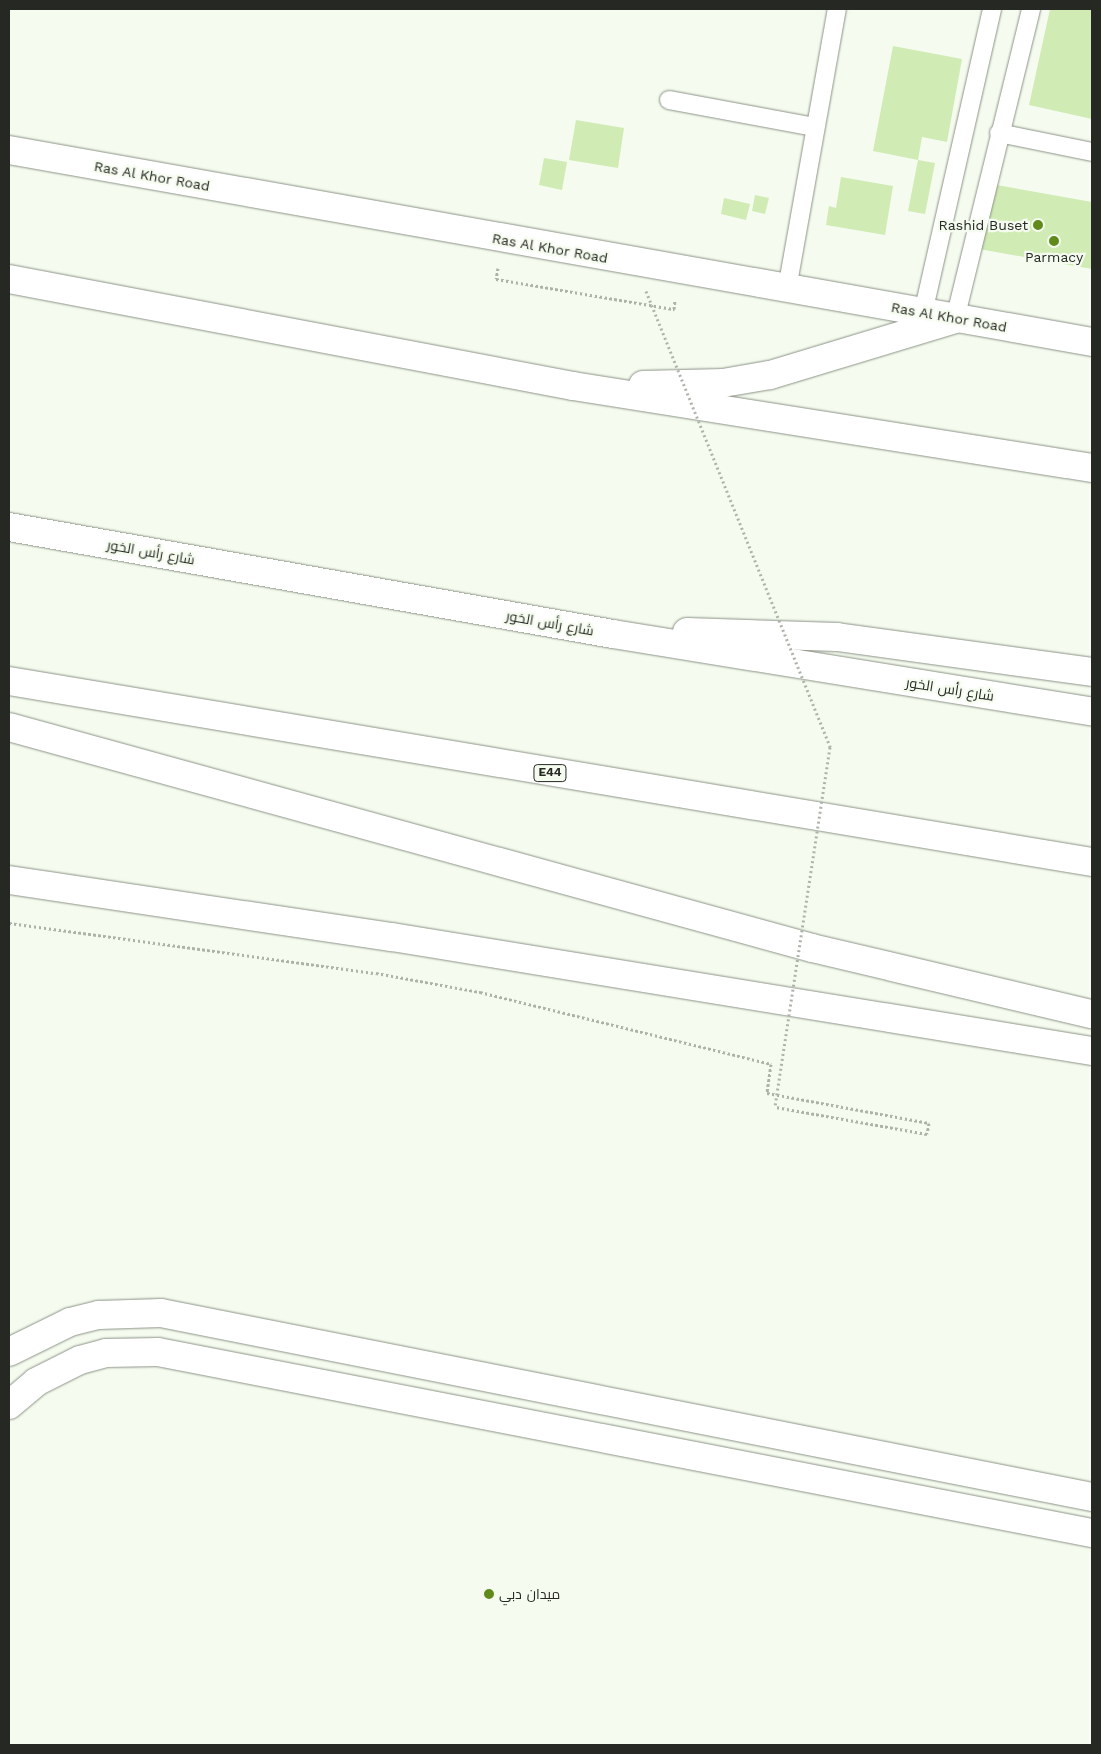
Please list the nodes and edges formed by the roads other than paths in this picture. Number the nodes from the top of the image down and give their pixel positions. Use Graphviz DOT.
graph roads {
  1 [pos="837,9"];
  2 [pos="992,9"];
  3 [pos="1031,9"];
  4 [pos="669,100"];
  5 [pos="815,126"];
  6 [pos="999,133"];
  7 [pos="9,150"];
  8 [pos="1092,152"];
  9 [pos="9,279"];
  10 [pos="787,289"];
  11 [pos="923,313"];
  12 [pos="955,318"];
  13 [pos="1092,342"];
  14 [pos="573,386"];
  15 [pos="1092,468"];
  16 [pos="9,527"];
  17 [pos="613,634"];
  18 [pos="1092,672"];
  19 [pos="9,681"];
  20 [pos="1092,712"];
  21 [pos="9,727"];
  22 [pos="1092,862"];
  23 [pos="9,880"];
  24 [pos="1092,1014"];
  25 [pos="1092,1051"];
  26 [pos="9,1352"];
  27 [pos="9,1405"];
  28 [pos="1092,1496"];
  29 [pos="1092,1533"];
  1 -- 5 [label="lane"];
  2 -- 11 [label="lane"];
  3 -- 6 [label="lane"];
  4 -- 5 [label="lane"];
  5 -- 10 [label="lane"];
  6 -- 8 [label="lane"];
  6 -- 12 [label="lane"];
  7 -- 10 [label="main road, Ras Al Khor Road"];
  9 -- 14 [label="main road"];
  10 -- 11 [label="main road, Ras Al Khor Road"];
  11 -- 12 [label="main road, Ras Al Khor Road"];
  12 -- 13 [label="main road, Ras Al Khor Road"];
  12 -- 14 [label="main road"];
  14 -- 15 [label="main road"];
  16 -- 17 [label="main road, شارع رأس الخور"];
  17 -- 18 [label="main road"];
  17 -- 20 [label="main road, شارع رأس الخور"];
  19 -- 22 [label="main road, E44"];
  21 -- 24 [label="main road"];
  23 -- 25 [label="main road"];
  26 -- 28 [label="main road"];
  27 -- 29 [label="main road"];
}
